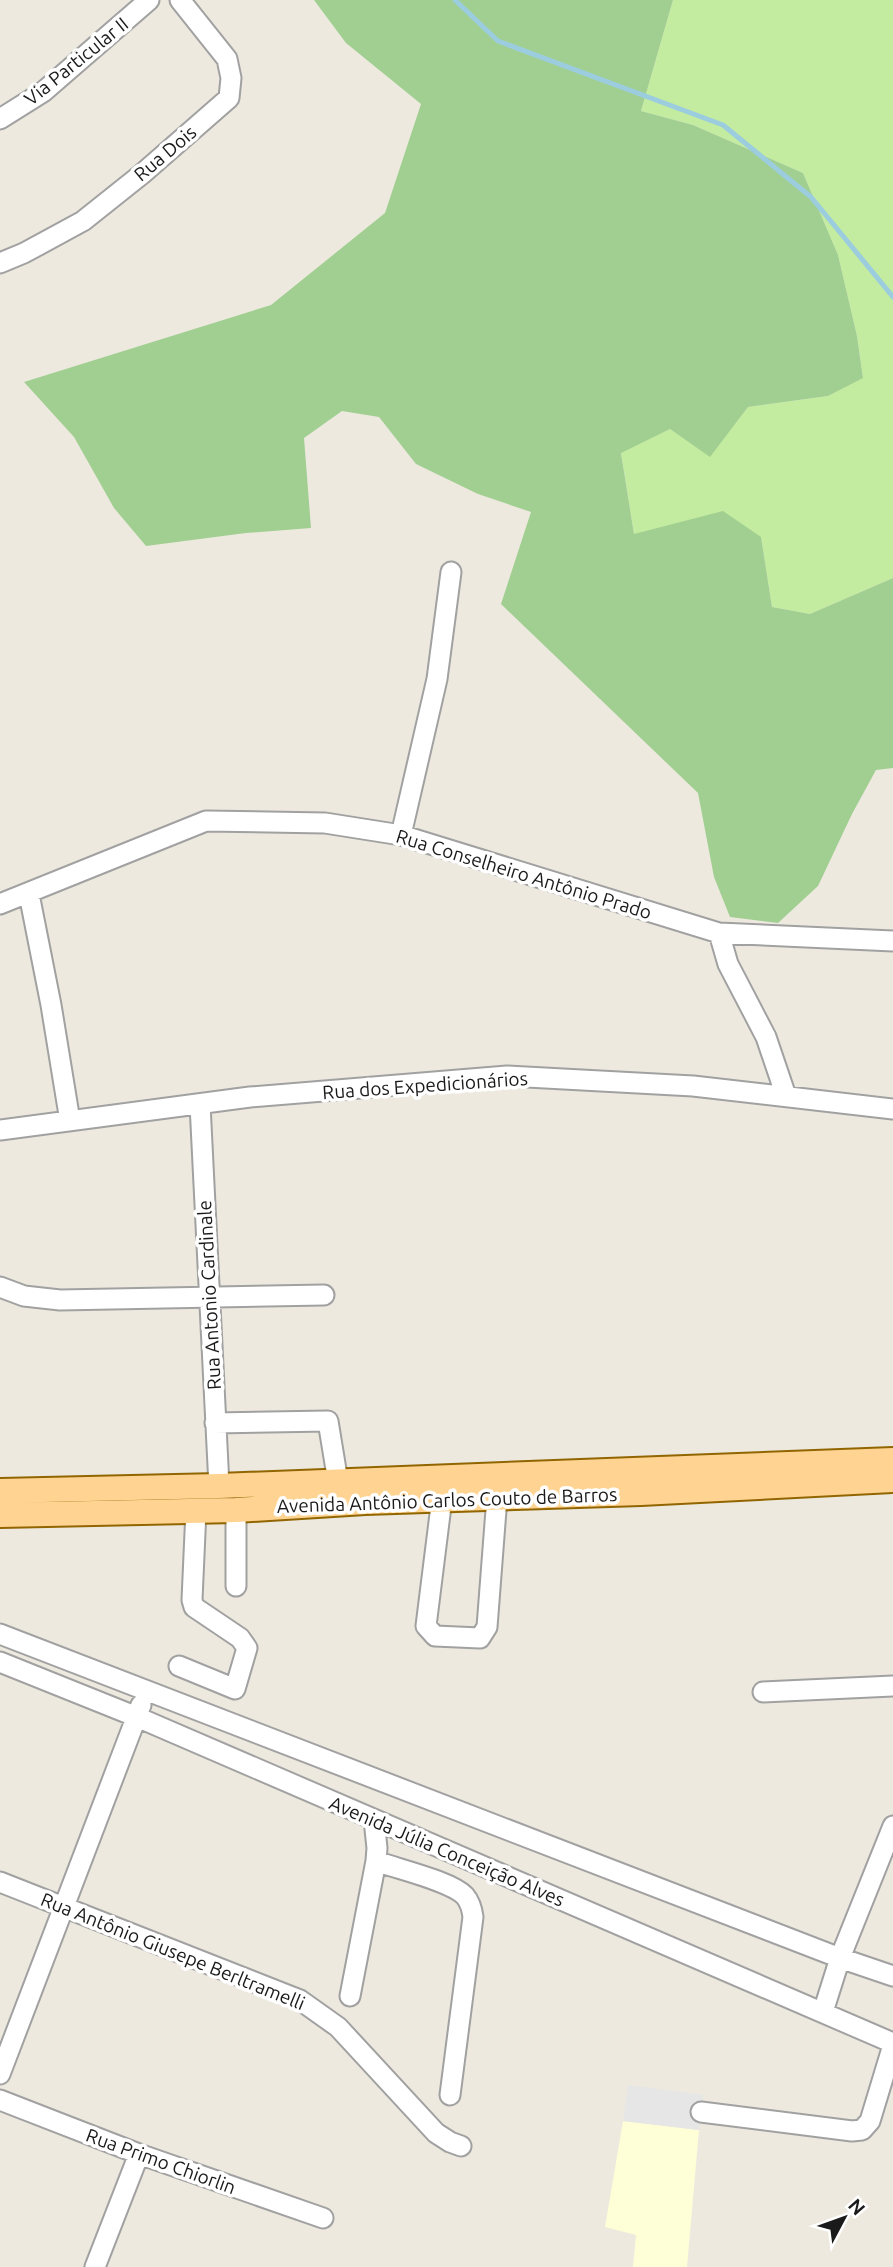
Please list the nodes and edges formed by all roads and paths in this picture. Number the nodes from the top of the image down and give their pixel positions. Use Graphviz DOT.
graph roads {
  1 [pos="149,0"];
  2 [pos="180,0"];
  3 [pos="0,119"];
  4 [pos="0,263"];
  5 [pos="451,572"];
  6 [pos="401,835"];
  7 [pos="29,894"];
  8 [pos="0,904"];
  9 [pos="719,933"];
  10 [pos="893,942"];
  11 [pos="786,1096"];
  12 [pos="200,1104"];
  13 [pos="893,1109"];
  14 [pos="70,1121"];
  15 [pos="0,1130"];
  16 [pos="0,1287"];
  17 [pos="324,1295"];
  18 [pos="208,1299"];
  19 [pos="215,1423"];
  20 [pos="893,1460"];
  21 [pos="893,1480"];
  22 [pos="338,1482"];
  23 [pos="219,1486"];
  24 [pos="0,1491"];
  25 [pos="497,1497"];
  26 [pos="442,1498"];
  27 [pos="196,1510"];
  28 [pos="236,1510"];
  29 [pos="0,1515"];
  30 [pos="236,1586"];
  31 [pos="0,1634"];
  32 [pos="0,1662"];
  33 [pos="179,1666"];
  34 [pos="893,1686"];
  35 [pos="146,1691"];
  36 [pos="763,1692"];
  37 [pos="136,1717"];
  38 [pos="374,1820"];
  39 [pos="893,1826"];
  40 [pos="376,1861"];
  41 [pos="0,1882"];
  42 [pos="64,1906"];
  43 [pos="840,1958"];
  44 [pos="893,1976"];
  45 [pos="349,1996"];
  46 [pos="823,2012"];
  47 [pos="893,2044"];
  48 [pos="0,2074"];
  49 [pos="450,2095"];
  50 [pos="0,2100"];
  51 [pos="701,2112"];
  52 [pos="461,2146"];
  53 [pos="139,2154"];
  54 [pos="323,2218"];
  55 [pos="95,2267"];
  1 -- 3 [label="street, Via Particular II"];
  2 -- 4 [label="street, Rua Dois"];
  5 -- 6 [label="street"];
  6 -- 7 [label="street, Rua Conselheiro Antônio Prado"];
  6 -- 9 [label="street, Rua Conselheiro Antônio Prado"];
  7 -- 8 [label="street, Rua Conselheiro Antônio Prado"];
  7 -- 14 [label="street"];
  9 -- 10 [label="street, Rua Conselheiro Antônio Prado"];
  9 -- 11 [label="street"];
  11 -- 12 [label="street, Rua dos Expedicionários"];
  11 -- 13 [label="street, Rua dos Expedicionários"];
  12 -- 14 [label="street, Rua dos Expedicionários"];
  12 -- 18 [label="street, Rua Antonio Cardinale"];
  14 -- 15 [label="street, Rua dos Expedicionários"];
  16 -- 18 [label="street"];
  17 -- 18 [label="street"];
  18 -- 19 [label="street, Rua Antonio Cardinale"];
  19 -- 22 [label="street"];
  19 -- 23 [label="street, Rua Antonio Cardinale"];
  20 -- 22 [label="main road, Avenida Antônio Carlos Couto de Barros"];
  21 -- 25 [label="main road, Avenida Antônio Carlos Couto de Barros"];
  22 -- 23 [label="main road, Avenida Antônio Carlos Couto de Barros"];
  23 -- 24 [label="main road, Avenida Antônio Carlos Couto de Barros"];
  25 -- 26 [label="main road, Avenida Antônio Carlos Couto de Barros"];
  25 -- 26 [label="street"];
  26 -- 28 [label="main road, Avenida Antônio Carlos Couto de Barros"];
  27 -- 28 [label="main road, Avenida Antônio Carlos Couto de Barros"];
  27 -- 29 [label="main road, Avenida Antônio Carlos Couto de Barros"];
  27 -- 33 [label="street"];
  28 -- 30 [label="street"];
  31 -- 35 [label="street, Avenida Júlia Conceição Alves"];
  32 -- 37 [label="street, Avenida Júlia Conceição Alves"];
  34 -- 36 [label="street"];
  35 -- 37 [label="street"];
  35 -- 43 [label="street, Avenida Júlia Conceição Alves"];
  37 -- 38 [label="street, Avenida Júlia Conceição Alves"];
  37 -- 42 [label="street"];
  38 -- 40 [label="street"];
  38 -- 46 [label="street, Avenida Júlia Conceição Alves"];
  39 -- 43 [label="street"];
  40 -- 45 [label="street"];
  40 -- 49 [label="street"];
  41 -- 42 [label="street, Rua Antônio Giusepe Berltramelli"];
  42 -- 48 [label="street"];
  42 -- 52 [label="street, Rua Antônio Giusepe Berltramelli"];
  43 -- 44 [label="street, Avenida Júlia Conceição Alves"];
  43 -- 46 [label="street"];
  46 -- 47 [label="street, Avenida Júlia Conceição Alves"];
  47 -- 51 [label="street"];
  50 -- 53 [label="street, Rua Primo Chiorlin"];
  53 -- 54 [label="street, Rua Primo Chiorlin"];
  53 -- 55 [label="street"];
}
